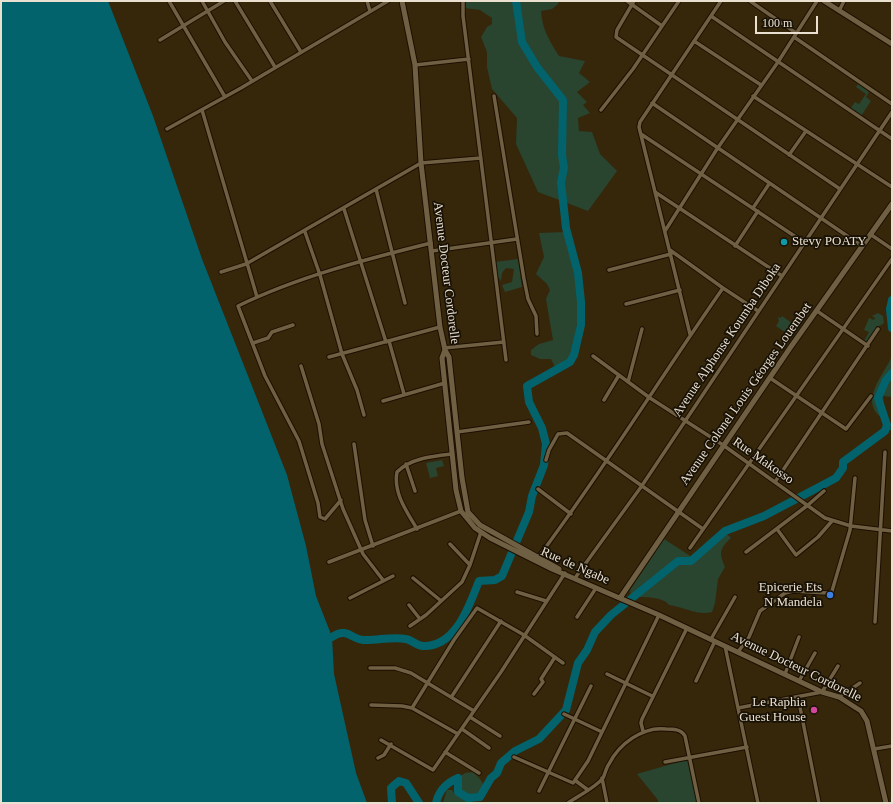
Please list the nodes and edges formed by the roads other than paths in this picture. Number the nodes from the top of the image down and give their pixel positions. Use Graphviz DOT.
graph roads {
  1 [pos="170,1"];
  2 [pos="202,1"];
  3 [pos="224,1"];
  4 [pos="235,1"];
  5 [pos="270,1"];
  6 [pos="367,1"];
  7 [pos="388,1"];
  8 [pos="402,1"];
  9 [pos="463,1"];
  10 [pos="628,1"];
  11 [pos="679,1"];
  12 [pos="720,1"];
  13 [pos="750,1"];
  14 [pos="817,1"];
  15 [pos="824,1"];
  16 [pos="844,1"];
  17 [pos="633,3"];
  18 [pos="208,11"];
  19 [pos="370,11"];
  20 [pos="839,11"];
  21 [pos="711,16"];
  22 [pos="184,25"];
  23 [pos="662,26"];
  24 [pos="795,35"];
  25 [pos="160,40"];
  26 [pos="694,41"];
  27 [pos="892,44"];
  28 [pos="301,52"];
  29 [pos="643,54"];
  30 [pos="469,58"];
  31 [pos="778,62"];
  32 [pos="415,65"];
  33 [pos="275,67"];
  34 [pos="670,75"];
  35 [pos="252,81"];
  36 [pos="761,85"];
  37 [pos="494,96"];
  38 [pos="753,96"];
  39 [pos="225,97"];
  40 [pos="652,103"];
  41 [pos="892,104"];
  42 [pos="202,110"];
  43 [pos="601,110"];
  44 [pos="892,112"];
  45 [pos="737,120"];
  46 [pos="167,129"];
  47 [pos="880,130"];
  48 [pos="806,131"];
  49 [pos="641,134"];
  50 [pos="892,139"];
  51 [pos="717,149"];
  52 [pos="789,155"];
  53 [pos="481,158"];
  54 [pos="421,163"];
  55 [pos="856,165"];
  56 [pos="701,174"];
  57 [pos="769,184"];
  58 [pos="892,187"];
  59 [pos="376,189"];
  60 [pos="840,189"];
  61 [pos="655,192"];
  62 [pos="892,204"];
  63 [pos="680,208"];
  64 [pos="753,208"];
  65 [pos="344,209"];
  66 [pos="758,211"];
  67 [pos="821,219"];
  68 [pos="665,231"];
  69 [pos="305,232"];
  70 [pos="870,234"];
  71 [pos="517,239"];
  72 [pos="492,242"];
  73 [pos="431,243"];
  74 [pos="805,243"];
  75 [pos="735,246"];
  76 [pos="862,246"];
  77 [pos="892,249"];
  78 [pos="432,251"];
  79 [pos="670,252"];
  80 [pos="392,253"];
  81 [pos="892,259"];
  82 [pos="361,262"];
  83 [pos="246,264"];
  84 [pos="610,270"];
  85 [pos="221,272"];
  86 [pos="320,275"];
  87 [pos="782,276"];
  88 [pos="723,288"];
  89 [pos="680,290"];
  90 [pos="257,297"];
  91 [pos="405,304"];
  92 [pos="626,304"];
  93 [pos="758,311"];
  94 [pos="816,311"];
  95 [pos="293,325"];
  96 [pos="440,327"];
  97 [pos="842,328"];
  98 [pos="642,329"];
  99 [pos="878,329"];
  100 [pos="537,334"];
  101 [pos="690,334"];
  102 [pos="388,342"];
  103 [pos="504,342"];
  104 [pos="253,343"];
  105 [pos="868,346"];
  106 [pos="445,349"];
  107 [pos="342,354"];
  108 [pos="593,356"];
  109 [pos="329,357"];
  110 [pos="506,360"];
  111 [pos="301,366"];
  112 [pos="619,375"];
  113 [pos="770,378"];
  114 [pos="628,382"];
  115 [pos="445,383"];
  116 [pos="404,394"];
  117 [pos="871,396"];
  118 [pos="797,397"];
  119 [pos="650,398"];
  120 [pos="604,400"];
  121 [pos="383,401"];
  122 [pos="821,413"];
  123 [pos="364,415"];
  124 [pos="684,420"];
  125 [pos="529,422"];
  126 [pos="457,432"];
  127 [pos="354,444"];
  128 [pos="723,445"];
  129 [pos="885,452"];
  130 [pos="452,454"];
  131 [pos="546,460"];
  132 [pos="607,462"];
  133 [pos="406,464"];
  134 [pos="749,464"];
  135 [pos="855,478"];
  136 [pos="775,482"];
  137 [pos="641,487"];
  138 [pos="538,489"];
  139 [pos="415,491"];
  140 [pos="824,491"];
  141 [pos="341,500"];
  142 [pos="808,506"];
  143 [pos="461,511"];
  144 [pos="678,512"];
  145 [pos="571,514"];
  146 [pos="832,521"];
  147 [pos="851,526"];
  148 [pos="417,529"];
  149 [pos="703,529"];
  150 [pos="777,529"];
  151 [pos="880,529"];
  152 [pos="892,531"];
  153 [pos="481,532"];
  154 [pos="450,544"];
  155 [pos="510,545"];
  156 [pos="373,546"];
  157 [pos="690,548"];
  158 [pos="361,550"];
  159 [pos="746,552"];
  160 [pos="537,559"];
  161 [pos="329,562"];
  162 [pos="470,565"];
  163 [pos="563,572"];
  164 [pos="393,576"];
  165 [pos="413,578"];
  166 [pos="575,578"];
  167 [pos="383,580"];
  168 [pos="596,588"];
  169 [pos="517,592"];
  170 [pos="735,597"];
  171 [pos="350,598"];
  172 [pos="621,599"];
  173 [pos="440,600"];
  174 [pos="546,601"];
  175 [pos="633,604"];
  176 [pos="409,605"];
  177 [pos="659,615"];
  178 [pos="577,617"];
  179 [pos="420,619"];
  180 [pos="501,621"];
  181 [pos="875,622"];
  182 [pos="410,626"];
  183 [pos="687,628"];
  184 [pos="524,635"];
  185 [pos="799,637"];
  186 [pos="713,640"];
  187 [pos="725,646"];
  188 [pos="738,652"];
  189 [pos="815,653"];
  190 [pos="555,657"];
  191 [pos="563,662"];
  192 [pos="838,666"];
  193 [pos="370,668"];
  194 [pos="607,674"];
  195 [pos="785,674"];
  196 [pos="696,681"];
  197 [pos="427,682"];
  198 [pos="799,682"];
  199 [pos="625,683"];
  200 [pos="860,684"];
  201 [pos="591,686"];
  202 [pos="822,692"];
  203 [pos="534,694"];
  204 [pos="452,696"];
  205 [pos="652,696"];
  206 [pos="798,697"];
  207 [pos="839,697"];
  208 [pos="371,705"];
  209 [pos="412,708"];
  210 [pos="738,708"];
  211 [pos="474,711"];
  212 [pos="564,714"];
  213 [pos="470,717"];
  214 [pos="574,718"];
  215 [pos="462,729"];
  216 [pos="643,731"];
  217 [pos="602,732"];
  218 [pos="458,734"];
  219 [pos="500,736"];
  220 [pos="381,740"];
  221 [pos="391,744"];
  222 [pos="892,746"];
  223 [pos="747,747"];
  224 [pos="489,748"];
  225 [pos="874,749"];
  226 [pos="445,752"];
  227 [pos="514,757"];
  228 [pos="378,758"];
  229 [pos="690,758"];
  230 [pos="665,762"];
  231 [pos="479,773"];
  232 [pos="547,773"];
  233 [pos="602,778"];
  234 [pos="576,781"];
  235 [pos="588,790"];
  236 [pos="539,791"];
  237 [pos="568,803"];
  238 [pos="607,803"];
  239 [pos="699,803"];
  240 [pos="758,803"];
  241 [pos="819,803"];
  242 [pos="886,803"];
  1 -- 22 [label="street"];
  2 -- 18 [label="street"];
  3 -- 18 [label="street"];
  4 -- 33 [label="street"];
  5 -- 28 [label="street"];
  6 -- 19 [label="street"];
  7 -- 19 [label="street"];
  8 -- 32 [label="street, Avenue Docteur Cordorelle"];
  9 -- 30 [label="street"];
  10 -- 17 [label="street"];
  11 -- 23 [label="street"];
  12 -- 21 [label="street"];
  13 -- 24 [label="street"];
  14 -- 24 [label="street"];
  15 -- 20 [label="street"];
  16 -- 20 [label="street"];
  17 -- 23 [label="street"];
  17 -- 29 [label="street"];
  18 -- 22 [label="street"];
  18 -- 35 [label="street"];
  19 -- 28 [label="street"];
  20 -- 27 [label="street"];
  21 -- 26 [label="street"];
  21 -- 31 [label="street"];
  22 -- 25 [label="street"];
  22 -- 39 [label="street"];
  23 -- 29 [label="street"];
  24 -- 31 [label="street"];
  24 -- 41 [label="street"];
  26 -- 34 [label="street"];
  26 -- 36 [label="street"];
  28 -- 33 [label="street"];
  29 -- 34 [label="street"];
  29 -- 43 [label="street"];
  30 -- 32 [label="street"];
  30 -- 53 [label="street"];
  31 -- 36 [label="street"];
  31 -- 47 [label="street"];
  32 -- 54 [label="street, Avenue Docteur Cordorelle"];
  33 -- 35 [label="street"];
  34 -- 40 [label="street"];
  34 -- 45 [label="street"];
  35 -- 39 [label="street"];
  36 -- 38 [label="street"];
  37 -- 71 [label="street"];
  38 -- 45 [label="street"];
  38 -- 48 [label="street"];
  39 -- 42 [label="street"];
  40 -- 49 [label="street"];
  40 -- 51 [label="street"];
  42 -- 46 [label="street"];
  42 -- 83 [label="street"];
  44 -- 47 [label="street, Avenue Alphonse Koumba Diboka"];
  45 -- 51 [label="street"];
  45 -- 52 [label="street"];
  47 -- 50 [label="street"];
  47 -- 55 [label="street, Avenue Alphonse Koumba Diboka"];
  48 -- 52 [label="street"];
  48 -- 55 [label="street"];
  49 -- 56 [label="street"];
  49 -- 61 [label="street"];
  51 -- 56 [label="street"];
  51 -- 57 [label="street"];
  52 -- 60 [label="street"];
  53 -- 54 [label="street"];
  53 -- 72 [label="street"];
  54 -- 59 [label="street"];
  54 -- 73 [label="street, Avenue Docteur Cordorelle"];
  55 -- 58 [label="street"];
  55 -- 60 [label="street, Avenue Alphonse Koumba Diboka"];
  56 -- 63 [label="street"];
  56 -- 64 [label="street"];
  57 -- 64 [label="street"];
  57 -- 67 [label="street"];
  59 -- 65 [label="street"];
  59 -- 80 [label="street"];
  60 -- 67 [label="street, Avenue Alphonse Koumba Diboka"];
  61 -- 63 [label="street"];
  61 -- 68 [label="street"];
  62 -- 70 [label="street, Avenue Colonel Louis Géorges Louembet"];
  63 -- 68 [label="street"];
  63 -- 75 [label="street"];
  64 -- 66 [label="street"];
  65 -- 69 [label="street"];
  65 -- 82 [label="street"];
  66 -- 74 [label="street"];
  66 -- 75 [label="street"];
  67 -- 74 [label="street, Avenue Alphonse Koumba Diboka"];
  67 -- 76 [label="street"];
  68 -- 79 [label="street"];
  69 -- 83 [label="street"];
  69 -- 86 [label="street"];
  70 -- 76 [label="street, Avenue Colonel Louis Géorges Louembet"];
  70 -- 77 [label="street"];
  71 -- 72 [label="street"];
  71 -- 100 [label="street"];
  72 -- 78 [label="street"];
  72 -- 103 [label="street"];
  73 -- 78 [label="street, Avenue Docteur Cordorelle"];
  73 -- 80 [label="street"];
  74 -- 87 [label="street, Avenue Alphonse Koumba Diboka"];
  75 -- 87 [label="street"];
  76 -- 94 [label="street, Avenue Colonel Louis Géorges Louembet"];
  78 -- 96 [label="street, Avenue Docteur Cordorelle"];
  79 -- 84 [label="street"];
  79 -- 88 [label="street"];
  79 -- 89 [label="street"];
  80 -- 82 [label="street"];
  80 -- 91 [label="street"];
  81 -- 97 [label="street"];
  82 -- 86 [label="street"];
  82 -- 102 [label="street"];
  83 -- 85 [label="street"];
  83 -- 90 [label="street"];
  86 -- 90 [label="street"];
  86 -- 107 [label="street"];
  87 -- 93 [label="street, Avenue Alphonse Koumba Diboka"];
  88 -- 93 [label="street"];
  88 -- 101 [label="street"];
  89 -- 92 [label="street"];
  89 -- 101 [label="street"];
  90 -- 104 [label="street"];
  93 -- 124 [label="street, Avenue Alphonse Koumba Diboka"];
  94 -- 97 [label="street"];
  94 -- 113 [label="street, Avenue Colonel Louis Géorges Louembet"];
  95 -- 104 [label="street"];
  96 -- 102 [label="street"];
  96 -- 106 [label="street, Avenue Docteur Cordorelle"];
  97 -- 105 [label="street"];
  97 -- 118 [label="street"];
  98 -- 114 [label="street"];
  99 -- 105 [label="street"];
  101 -- 119 [label="street"];
  102 -- 107 [label="street"];
  102 -- 116 [label="street"];
  103 -- 106 [label="street"];
  103 -- 110 [label="street"];
  104 -- 141 [label="street"];
  105 -- 122 [label="street"];
  106 -- 115 [label="street, Avenue Docteur Cordorelle"];
  106 -- 126 [label="street"];
  107 -- 109 [label="street"];
  107 -- 123 [label="street"];
  108 -- 112 [label="street, Rue Makosso"];
  111 -- 141 [label="street"];
  112 -- 114 [label="street, Rue Makosso"];
  112 -- 120 [label="street"];
  113 -- 118 [label="street"];
  113 -- 128 [label="street, Avenue Colonel Louis Géorges Louembet"];
  114 -- 119 [label="street, Rue Makosso"];
  115 -- 116 [label="street"];
  115 -- 130 [label="street, Avenue Docteur Cordorelle"];
  116 -- 121 [label="street"];
  117 -- 122 [label="street"];
  118 -- 122 [label="street"];
  118 -- 134 [label="street"];
  119 -- 124 [label="street, Rue Makosso"];
  119 -- 132 [label="street"];
  122 -- 136 [label="street"];
  124 -- 128 [label="street, Rue Makosso"];
  124 -- 137 [label="street, Avenue Alphonse Koumba Diboka"];
  125 -- 126 [label="street"];
  126 -- 155 [label="street"];
  127 -- 156 [label="street"];
  128 -- 134 [label="street, Rue Makosso"];
  128 -- 144 [label="street, Avenue Colonel Louis Géorges Louembet"];
  129 -- 151 [label="street"];
  130 -- 133 [label="street"];
  130 -- 143 [label="street, Avenue Docteur Cordorelle"];
  131 -- 132 [label="street"];
  132 -- 137 [label="street"];
  132 -- 145 [label="street"];
  133 -- 139 [label="street"];
  133 -- 148 [label="street"];
  134 -- 136 [label="street, Rue Makosso"];
  134 -- 149 [label="street"];
  135 -- 147 [label="street"];
  136 -- 142 [label="street, Rue Makosso"];
  137 -- 144 [label="street"];
  137 -- 166 [label="street, Avenue Alphonse Koumba Diboka"];
  138 -- 145 [label="street"];
  140 -- 142 [label="street"];
  141 -- 158 [label="street"];
  142 -- 146 [label="street, Rue Makosso"];
  142 -- 150 [label="street"];
  143 -- 148 [label="street"];
  143 -- 153 [label="street, Avenue Docteur Cordorelle"];
  144 -- 149 [label="street"];
  144 -- 172 [label="street, Avenue Colonel Louis Géorges Louembet"];
  145 -- 160 [label="street"];
  146 -- 147 [label="street, Rue Makosso"];
  146 -- 150 [label="street"];
  147 -- 151 [label="street, Rue Makosso"];
  147 -- 188 [label="street"];
  148 -- 156 [label="street"];
  149 -- 157 [label="street"];
  150 -- 159 [label="street"];
  151 -- 152 [label="street, Rue Makosso"];
  151 -- 181 [label="street"];
  153 -- 155 [label="street, Avenue Docteur Cordorelle"];
  153 -- 162 [label="street"];
  154 -- 162 [label="street"];
  155 -- 160 [label="street, Rue de Ngabe"];
  156 -- 158 [label="street"];
  158 -- 161 [label="street"];
  158 -- 167 [label="street"];
  160 -- 163 [label="street, Rue de Ngabe"];
  162 -- 173 [label="street"];
  163 -- 166 [label="street, Rue de Ngabe"];
  163 -- 174 [label="street"];
  164 -- 167 [label="street"];
  165 -- 173 [label="street"];
  166 -- 168 [label="street, Rue de Ngabe"];
  167 -- 171 [label="street"];
  168 -- 172 [label="street, Rue de Ngabe"];
  168 -- 178 [label="street"];
  169 -- 174 [label="street"];
  170 -- 186 [label="street"];
  172 -- 175 [label="street, Rue de Ngabe"];
  173 -- 179 [label="street"];
  174 -- 184 [label="street"];
  175 -- 177 [label="street, Avenue Docteur Cordorelle"];
  176 -- 179 [label="street"];
  177 -- 183 [label="street, Avenue Docteur Cordorelle"];
  177 -- 199 [label="street"];
  179 -- 182 [label="street"];
  180 -- 184 [label="street"];
  180 -- 197 [label="street"];
  180 -- 204 [label="street"];
  183 -- 186 [label="street, Avenue Docteur Cordorelle"];
  183 -- 205 [label="street"];
  184 -- 190 [label="street"];
  184 -- 211 [label="street"];
  185 -- 195 [label="street"];
  186 -- 187 [label="street, Avenue Docteur Cordorelle"];
  186 -- 196 [label="street"];
  187 -- 188 [label="street, Avenue Docteur Cordorelle"];
  187 -- 210 [label="street"];
  188 -- 195 [label="street, Avenue Docteur Cordorelle"];
  189 -- 198 [label="street"];
  190 -- 191 [label="street"];
  190 -- 203 [label="street"];
  192 -- 202 [label="street"];
  193 -- 197 [label="street"];
  194 -- 199 [label="street"];
  195 -- 198 [label="street, Avenue Docteur Cordorelle"];
  197 -- 204 [label="street"];
  197 -- 209 [label="street"];
  198 -- 202 [label="street, Avenue Docteur Cordorelle"];
  199 -- 205 [label="street"];
  199 -- 217 [label="street"];
  200 -- 207 [label="street"];
  201 -- 214 [label="street"];
  202 -- 206 [label="street"];
  202 -- 207 [label="street, Avenue Docteur Cordorelle"];
  204 -- 211 [label="street"];
  205 -- 216 [label="street"];
  206 -- 210 [label="street"];
  206 -- 241 [label="street"];
  207 -- 225 [label="street, Avenue Docteur Cordorelle"];
  208 -- 209 [label="street"];
  209 -- 218 [label="street"];
  210 -- 223 [label="street"];
  211 -- 213 [label="street"];
  212 -- 214 [label="street"];
  213 -- 215 [label="street"];
  213 -- 219 [label="street"];
  214 -- 217 [label="street"];
  214 -- 232 [label="street"];
  215 -- 218 [label="street"];
  215 -- 224 [label="street"];
  216 -- 229 [label="street"];
  216 -- 233 [label="street"];
  217 -- 234 [label="street"];
  218 -- 226 [label="street"];
  220 -- 221 [label="street"];
  221 -- 226 [label="street"];
  221 -- 228 [label="street"];
  222 -- 225 [label="street"];
  223 -- 229 [label="street"];
  223 -- 240 [label="street"];
  225 -- 242 [label="street, Avenue Docteur Cordorelle"];
  226 -- 231 [label="street"];
  227 -- 232 [label="street"];
  229 -- 230 [label="street"];
  229 -- 239 [label="street"];
  232 -- 234 [label="street"];
  232 -- 236 [label="street"];
  233 -- 235 [label="street"];
  233 -- 238 [label="street"];
  234 -- 235 [label="street"];
  235 -- 237 [label="street"];
}
